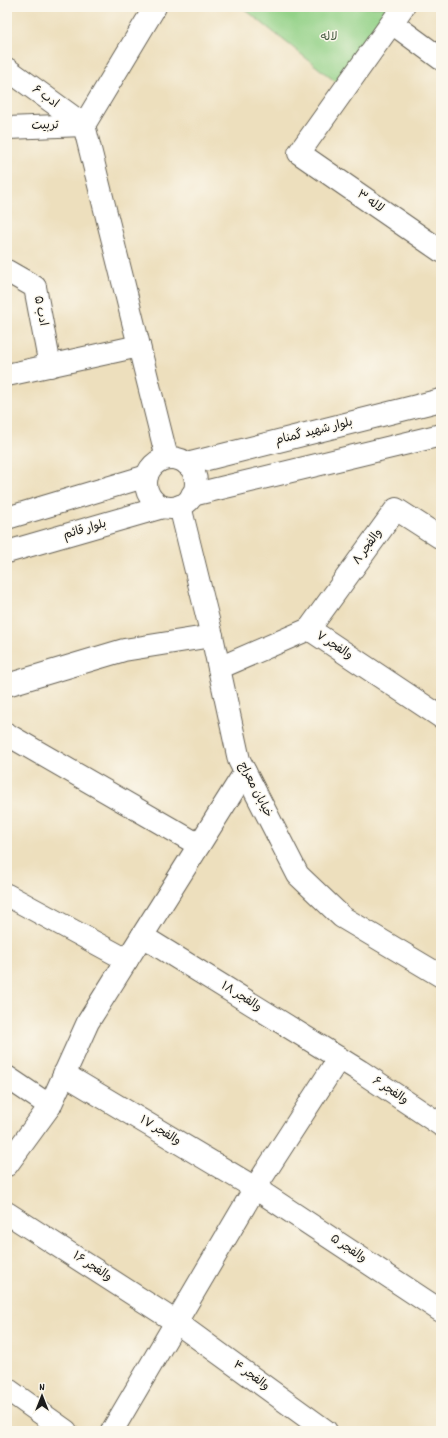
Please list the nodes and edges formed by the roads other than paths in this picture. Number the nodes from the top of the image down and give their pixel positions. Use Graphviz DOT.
graph roads {
  1 [pos="155,7"];
  2 [pos="397,15"];
  3 [pos="441,58"];
  4 [pos="7,69"];
  5 [pos="84,125"];
  6 [pos="7,128"];
  7 [pos="441,251"];
  8 [pos="7,272"];
  9 [pos="139,346"];
  10 [pos="50,366"];
  11 [pos="7,375"];
  12 [pos="441,400"];
  13 [pos="441,435"];
  14 [pos="167,458"];
  15 [pos="187,464"];
  16 [pos="146,476"];
  17 [pos="179,503"];
  18 [pos="7,518"];
  19 [pos="441,538"];
  20 [pos="7,552"];
  21 [pos="309,629"];
  22 [pos="212,636"];
  23 [pos="219,668"];
  24 [pos="7,685"];
  25 [pos="441,716"];
  26 [pos="7,734"];
  27 [pos="245,772"];
  28 [pos="199,845"];
  29 [pos="7,895"];
  30 [pos="142,936"];
  31 [pos="127,960"];
  32 [pos="441,976"];
  33 [pos="340,1058"];
  34 [pos="64,1074"];
  35 [pos="7,1077"];
  36 [pos="50,1106"];
  37 [pos="441,1124"];
  38 [pos="7,1165"];
  39 [pos="255,1188"];
  40 [pos="7,1213"];
  41 [pos="441,1311"];
  42 [pos="176,1322"];
  43 [pos="7,1389"];
  44 [pos="66,1431"];
  45 [pos="112,1431"];
  46 [pos="326,1431"];
  1 -- 5 [label="street"];
  2 -- 3 [label="street"];
  2 -- 7 [label="street, لاله ۳"];
  4 -- 5 [label="street, ادب ۶"];
  5 -- 6 [label="street, تربیت"];
  5 -- 9 [label="street"];
  8 -- 10 [label="street, ادب ۵"];
  9 -- 10 [label="street"];
  9 -- 14 [label="street"];
  10 -- 11 [label="street"];
  12 -- 15 [label="street, بلوار شهید گمنام"];
  13 -- 17 [label="street"];
  14 -- 15 [label="street"];
  14 -- 16 [label="street"];
  15 -- 17 [label="street"];
  16 -- 17 [label="street"];
  16 -- 18 [label="street"];
  17 -- 20 [label="street, بلوار قائم"];
  17 -- 22 [label="street, خیابان معراج"];
  19 -- 21 [label="street, والفجر ۸"];
  21 -- 23 [label="street, والفجر ۷"];
  21 -- 25 [label="street, والفجر ۷"];
  22 -- 23 [label="street, خیابان معراج"];
  22 -- 24 [label="street"];
  23 -- 27 [label="street, خیابان معراج"];
  26 -- 28 [label="street"];
  27 -- 28 [label="street"];
  27 -- 32 [label="street, خیابان معراج"];
  28 -- 30 [label="street"];
  29 -- 31 [label="street"];
  30 -- 31 [label="street"];
  30 -- 33 [label="street, والفجر ۱۸"];
  31 -- 34 [label="street"];
  33 -- 37 [label="street, والفجر ۶"];
  33 -- 39 [label="street"];
  34 -- 36 [label="street"];
  34 -- 39 [label="street, والفجر ۱۷"];
  35 -- 36 [label="street"];
  36 -- 38 [label="street"];
  39 -- 41 [label="street, والفجر ۵"];
  39 -- 42 [label="street"];
  40 -- 42 [label="street, والفجر ۱۶"];
  42 -- 45 [label="street"];
  42 -- 46 [label="street, والفجر ۴"];
  43 -- 44 [label="street"];
}
